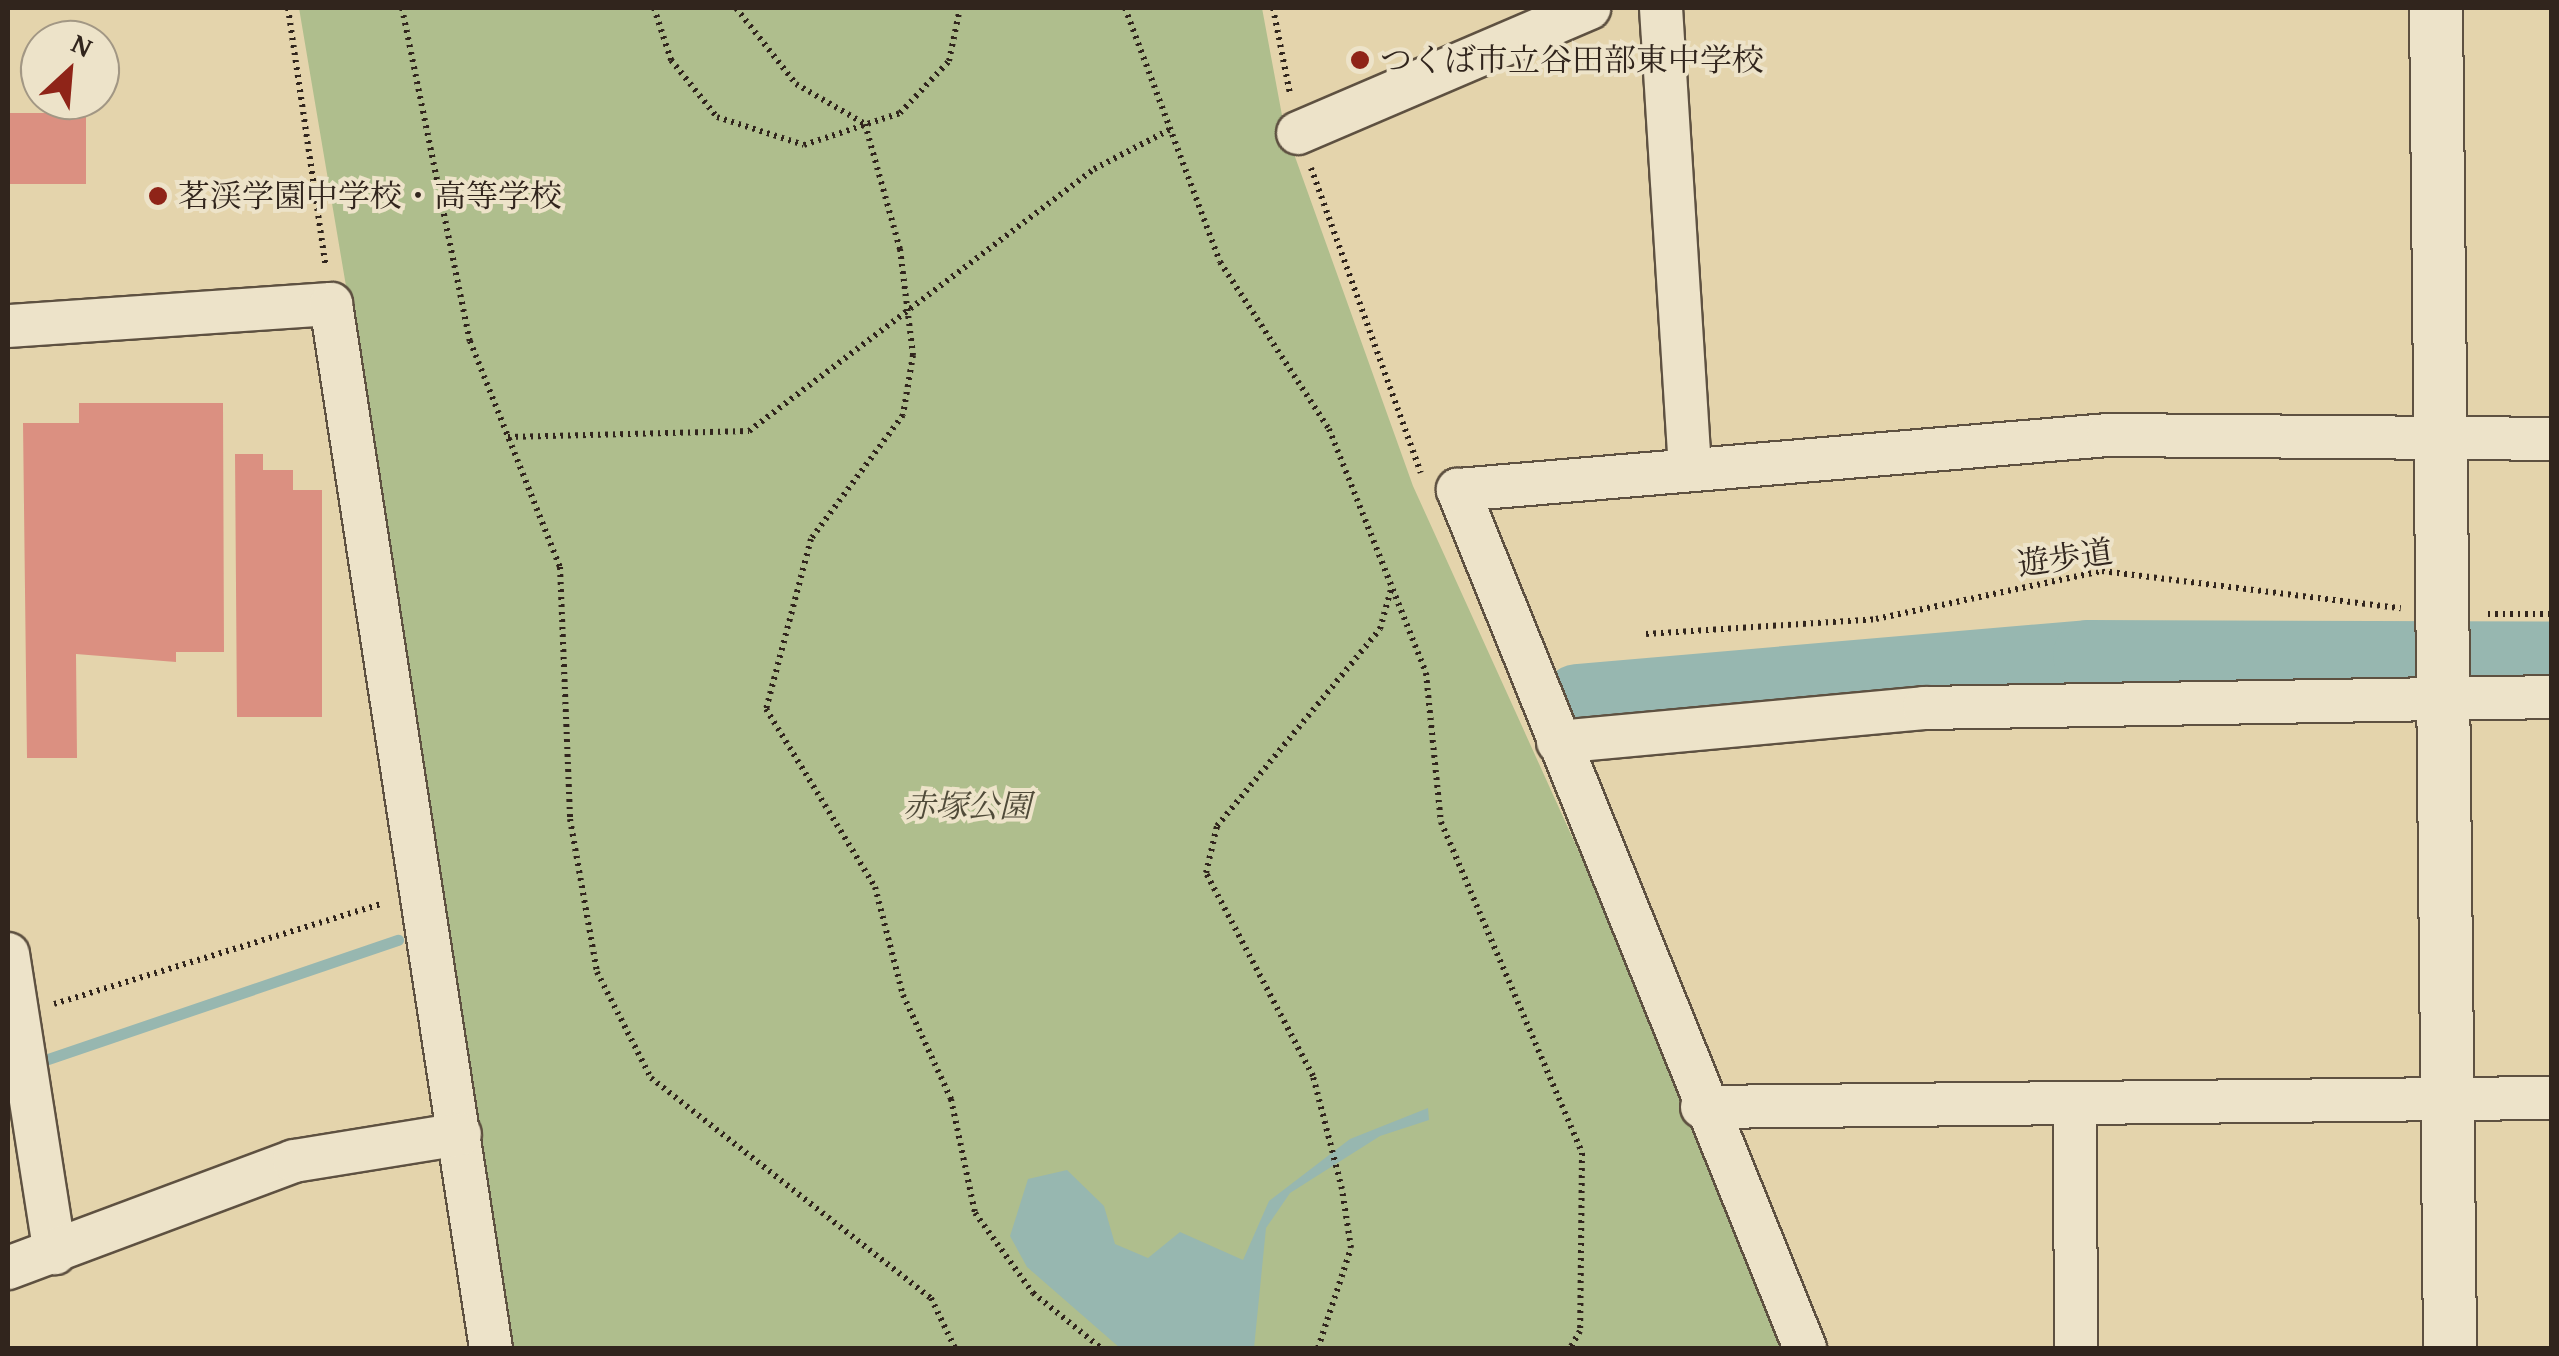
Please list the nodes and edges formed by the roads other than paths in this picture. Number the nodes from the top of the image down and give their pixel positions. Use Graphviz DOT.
graph roads {
  1 [pos="1589,8"];
  2 [pos="1661,8"];
  3 [pos="2436,8"];
  4 [pos="1298,132"];
  5 [pos="8,326"];
  6 [pos="2437,439"];
  7 [pos="2552,439"];
  8 [pos="1690,467"];
  9 [pos="2438,685"];
  10 [pos="2552,697"];
  11 [pos="1558,742"];
  12 [pos="8,954"];
  13 [pos="13,1007"];
  14 [pos="2446,1098"];
  15 [pos="2552,1098"];
  16 [pos="2075,1102"];
  17 [pos="1702,1107"];
  18 [pos="460,1134"];
  19 [pos="55,1253"];
  20 [pos="8,1268"];
  21 [pos="491,1348"];
  22 [pos="1805,1348"];
  23 [pos="2076,1348"];
  24 [pos="2450,1348"];
  1 -- 4 [label="street"];
  2 -- 8 [label="street"];
  3 -- 6 [label="street"];
  5 -- 18 [label="street"];
  6 -- 7 [label="street"];
  6 -- 8 [label="street"];
  6 -- 9 [label="street"];
  8 -- 11 [label="street"];
  9 -- 10 [label="street"];
  9 -- 11 [label="street"];
  9 -- 14 [label="street"];
  11 -- 17 [label="street"];
  12 -- 13 [label="street"];
  13 -- 19 [label="street"];
  14 -- 15 [label="street"];
  14 -- 16 [label="street"];
  14 -- 24 [label="street"];
  16 -- 17 [label="street"];
  16 -- 23 [label="street"];
  17 -- 22 [label="street"];
  18 -- 19 [label="street"];
  18 -- 21 [label="street"];
  19 -- 20 [label="street"];
}
